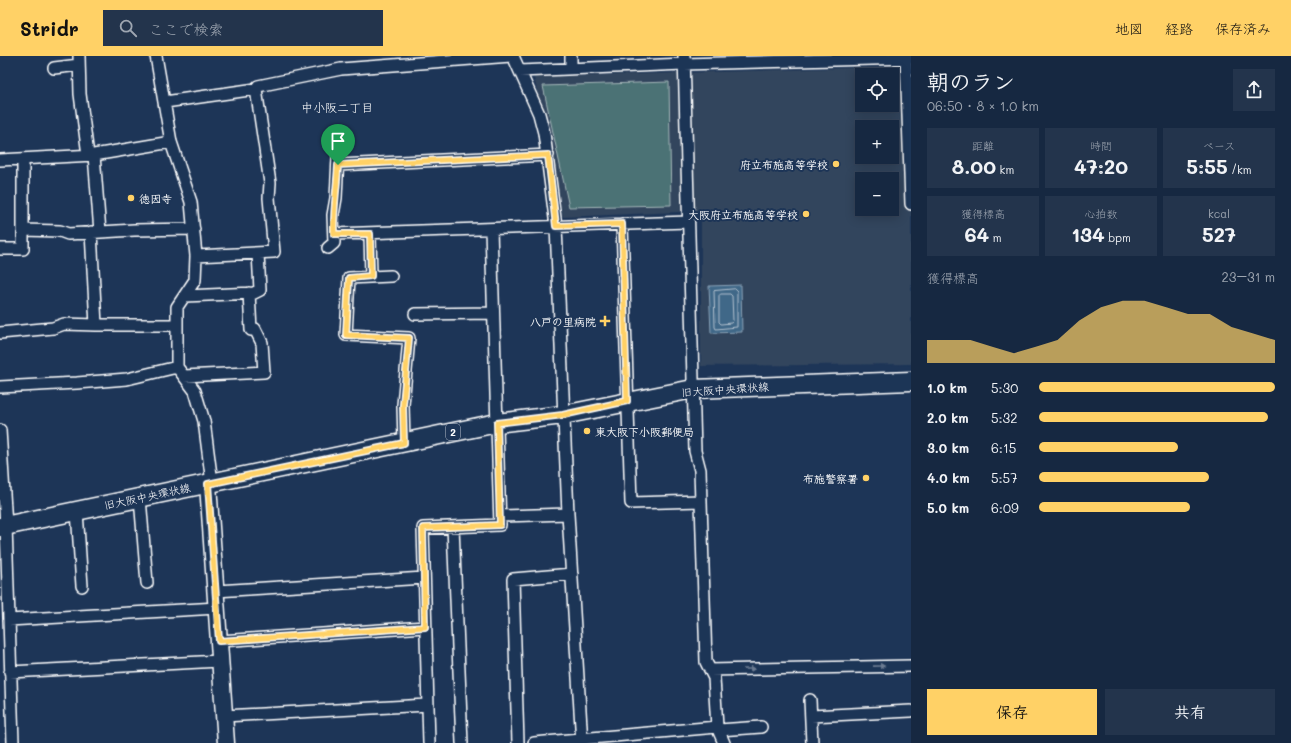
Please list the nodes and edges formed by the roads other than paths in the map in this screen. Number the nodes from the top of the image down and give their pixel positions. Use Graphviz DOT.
graph roads {
  1 [pos="156,56"];
  2 [pos="512,56"];
  3 [pos="571,56"];
  4 [pos="908,57"];
  5 [pos="843,58"];
  6 [pos="684,60"];
  7 [pos="79,61"];
  8 [pos="384,61"];
  9 [pos="54,68"];
  10 [pos="571,68"];
  11 [pos="520,71"];
  12 [pos="256,89"];
  13 [pos="165,102"];
  14 [pos="338,136"];
  15 [pos="172,142"];
  16 [pos="91,155"];
  17 [pos="548,155"];
  18 [pos="23,159"];
  19 [pos="0,160"];
  20 [pos="338,165"];
  21 [pos="911,204"];
  22 [pos="688,222"];
  23 [pos="622,224"];
  24 [pos="556,226"];
  25 [pos="194,229"];
  26 [pos="491,229"];
  27 [pos="22,230"];
  28 [pos="96,232"];
  29 [pos="334,234"];
  30 [pos="370,234"];
  31 [pos="328,248"];
  32 [pos="0,249"];
  33 [pos="258,253"];
  34 [pos="196,256"];
  35 [pos="371,276"];
  36 [pos="391,276"];
  37 [pos="249,293"];
  38 [pos="185,296"];
  39 [pos="493,313"];
  40 [pos="415,314"];
  41 [pos="96,325"];
  42 [pos="177,325"];
  43 [pos="0,333"];
  44 [pos="178,367"];
  45 [pos="184,376"];
  46 [pos="911,381"];
  47 [pos="0,387"];
  48 [pos="692,389"];
  49 [pos="627,401"];
  50 [pos="563,415"];
  51 [pos="497,423"];
  52 [pos="0,430"];
  53 [pos="404,443"];
  54 [pos="210,483"];
  55 [pos="140,498"];
  56 [pos="701,501"];
  57 [pos="77,511"];
  58 [pos="568,514"];
  59 [pos="500,516"];
  60 [pos="3,526"];
  61 [pos="453,527"];
  62 [pos="572,574"];
  63 [pos="424,578"];
  64 [pos="147,583"];
  65 [pos="82,586"];
  66 [pos="216,591"];
  67 [pos="4,593"];
  68 [pos="217,608"];
  69 [pos="9,620"];
  70 [pos="425,627"];
  71 [pos="219,641"];
  72 [pos="220,661"];
  73 [pos="911,666"];
  74 [pos="710,670"];
  75 [pos="10,672"];
  76 [pos="810,700"];
  77 [pos="428,705"];
  78 [pos="911,711"];
  79 [pos="224,716"];
  80 [pos="811,716"];
  81 [pos="760,728"];
  82 [pos="718,729"];
  83 [pos="582,741"];
  84 [pos="13,743"];
  85 [pos="226,743"];
  86 [pos="429,743"];
  87 [pos="462,743"];
  88 [pos="518,743"];
  89 [pos="540,743"];
  90 [pos="724,743"];
  91 [pos="812,743"];
  1 -- 13 [label="street"];
  2 -- 8 [label="street"];
  2 -- 11 [label="street"];
  3 -- 10 [label="street"];
  4 -- 5 [label="street"];
  4 -- 21 [label="street"];
  5 -- 6 [label="street"];
  6 -- 10 [label="street"];
  6 -- 22 [label="street"];
  7 -- 9 [label="street"];
  7 -- 16 [label="street"];
  8 -- 12 [label="street"];
  10 -- 11 [label="street"];
  11 -- 17 [label="street"];
  12 -- 13 [label="street"];
  12 -- 33 [label="street"];
  13 -- 15 [label="street"];
  14 -- 20 [label="street"];
  15 -- 16 [label="street"];
  15 -- 25 [label="street"];
  16 -- 18 [label="street"];
  16 -- 28 [label="street"];
  17 -- 20 [label="street"];
  17 -- 24 [label="street"];
  18 -- 19 [label="street"];
  18 -- 27 [label="street"];
  20 -- 29 [label="street"];
  22 -- 23 [label="street"];
  22 -- 48 [label="street"];
  23 -- 24 [label="street"];
  23 -- 49 [label="street"];
  24 -- 26 [label="street"];
  24 -- 50 [label="street"];
  25 -- 28 [label="street"];
  25 -- 34 [label="street"];
  26 -- 30 [label="street"];
  26 -- 39 [label="street"];
  27 -- 28 [label="street"];
  27 -- 32 [label="street"];
  28 -- 41 [label="street"];
  29 -- 30 [label="street"];
  29 -- 31 [label="street"];
  30 -- 35 [label="street"];
  33 -- 34 [label="street"];
  33 -- 37 [label="street"];
  34 -- 38 [label="street"];
  35 -- 36 [label="street"];
  35 -- 53 [label="street"];
  37 -- 38 [label="street"];
  37 -- 45 [label="street"];
  38 -- 42 [label="street"];
  39 -- 40 [label="street"];
  39 -- 51 [label="street"];
  41 -- 42 [label="street"];
  41 -- 43 [label="street"];
  42 -- 44 [label="street"];
  44 -- 45 [label="street"];
  44 -- 47 [label="street"];
  45 -- 54 [label="street"];
  46 -- 48 [label="main road, 旧大阪中央環状線 / 2"];
  48 -- 49 [label="main road, 旧大阪中央環状線 / 2"];
  48 -- 56 [label="street"];
  49 -- 50 [label="main road, 旧大阪中央環状線 / 2"];
  49 -- 56 [label="street"];
  50 -- 51 [label="main road, 旧大阪中央環状線 / 2"];
  50 -- 58 [label="street"];
  51 -- 53 [label="main road, 旧大阪中央環状線 / 2"];
  51 -- 59 [label="street"];
  52 -- 60 [label="street"];
  53 -- 54 [label="main road, 旧大阪中央環状線 / 2"];
  54 -- 55 [label="main road, 旧大阪中央環状線 / 2"];
  54 -- 66 [label="street"];
  55 -- 57 [label="main road, 旧大阪中央環状線 / 2"];
  55 -- 64 [label="street"];
  56 -- 74 [label="street"];
  57 -- 60 [label="main road, 旧大阪中央環状線 / 2"];
  57 -- 65 [label="street"];
  58 -- 59 [label="street"];
  58 -- 62 [label="street"];
  59 -- 61 [label="street"];
  60 -- 67 [label="street"];
  61 -- 63 [label="street"];
  61 -- 87 [label="street"];
  62 -- 83 [label="street"];
  62 -- 88 [label="street"];
  63 -- 66 [label="street"];
  63 -- 70 [label="street"];
  66 -- 68 [label="street"];
  67 -- 69 [label="street"];
  68 -- 69 [label="street"];
  68 -- 71 [label="street"];
  69 -- 75 [label="street"];
  70 -- 71 [label="street"];
  70 -- 77 [label="street"];
  71 -- 72 [label="street"];
  72 -- 75 [label="street"];
  72 -- 79 [label="street"];
  74 -- 73 [label="street, one-way"];
  74 -- 82 [label="street"];
  75 -- 84 [label="street"];
  76 -- 80 [label="street"];
  77 -- 79 [label="street"];
  77 -- 86 [label="street"];
  78 -- 80 [label="street"];
  79 -- 85 [label="street"];
  80 -- 91 [label="street"];
  81 -- 82 [label="street"];
  82 -- 83 [label="street"];
  82 -- 90 [label="street"];
  83 -- 89 [label="street"];
}
